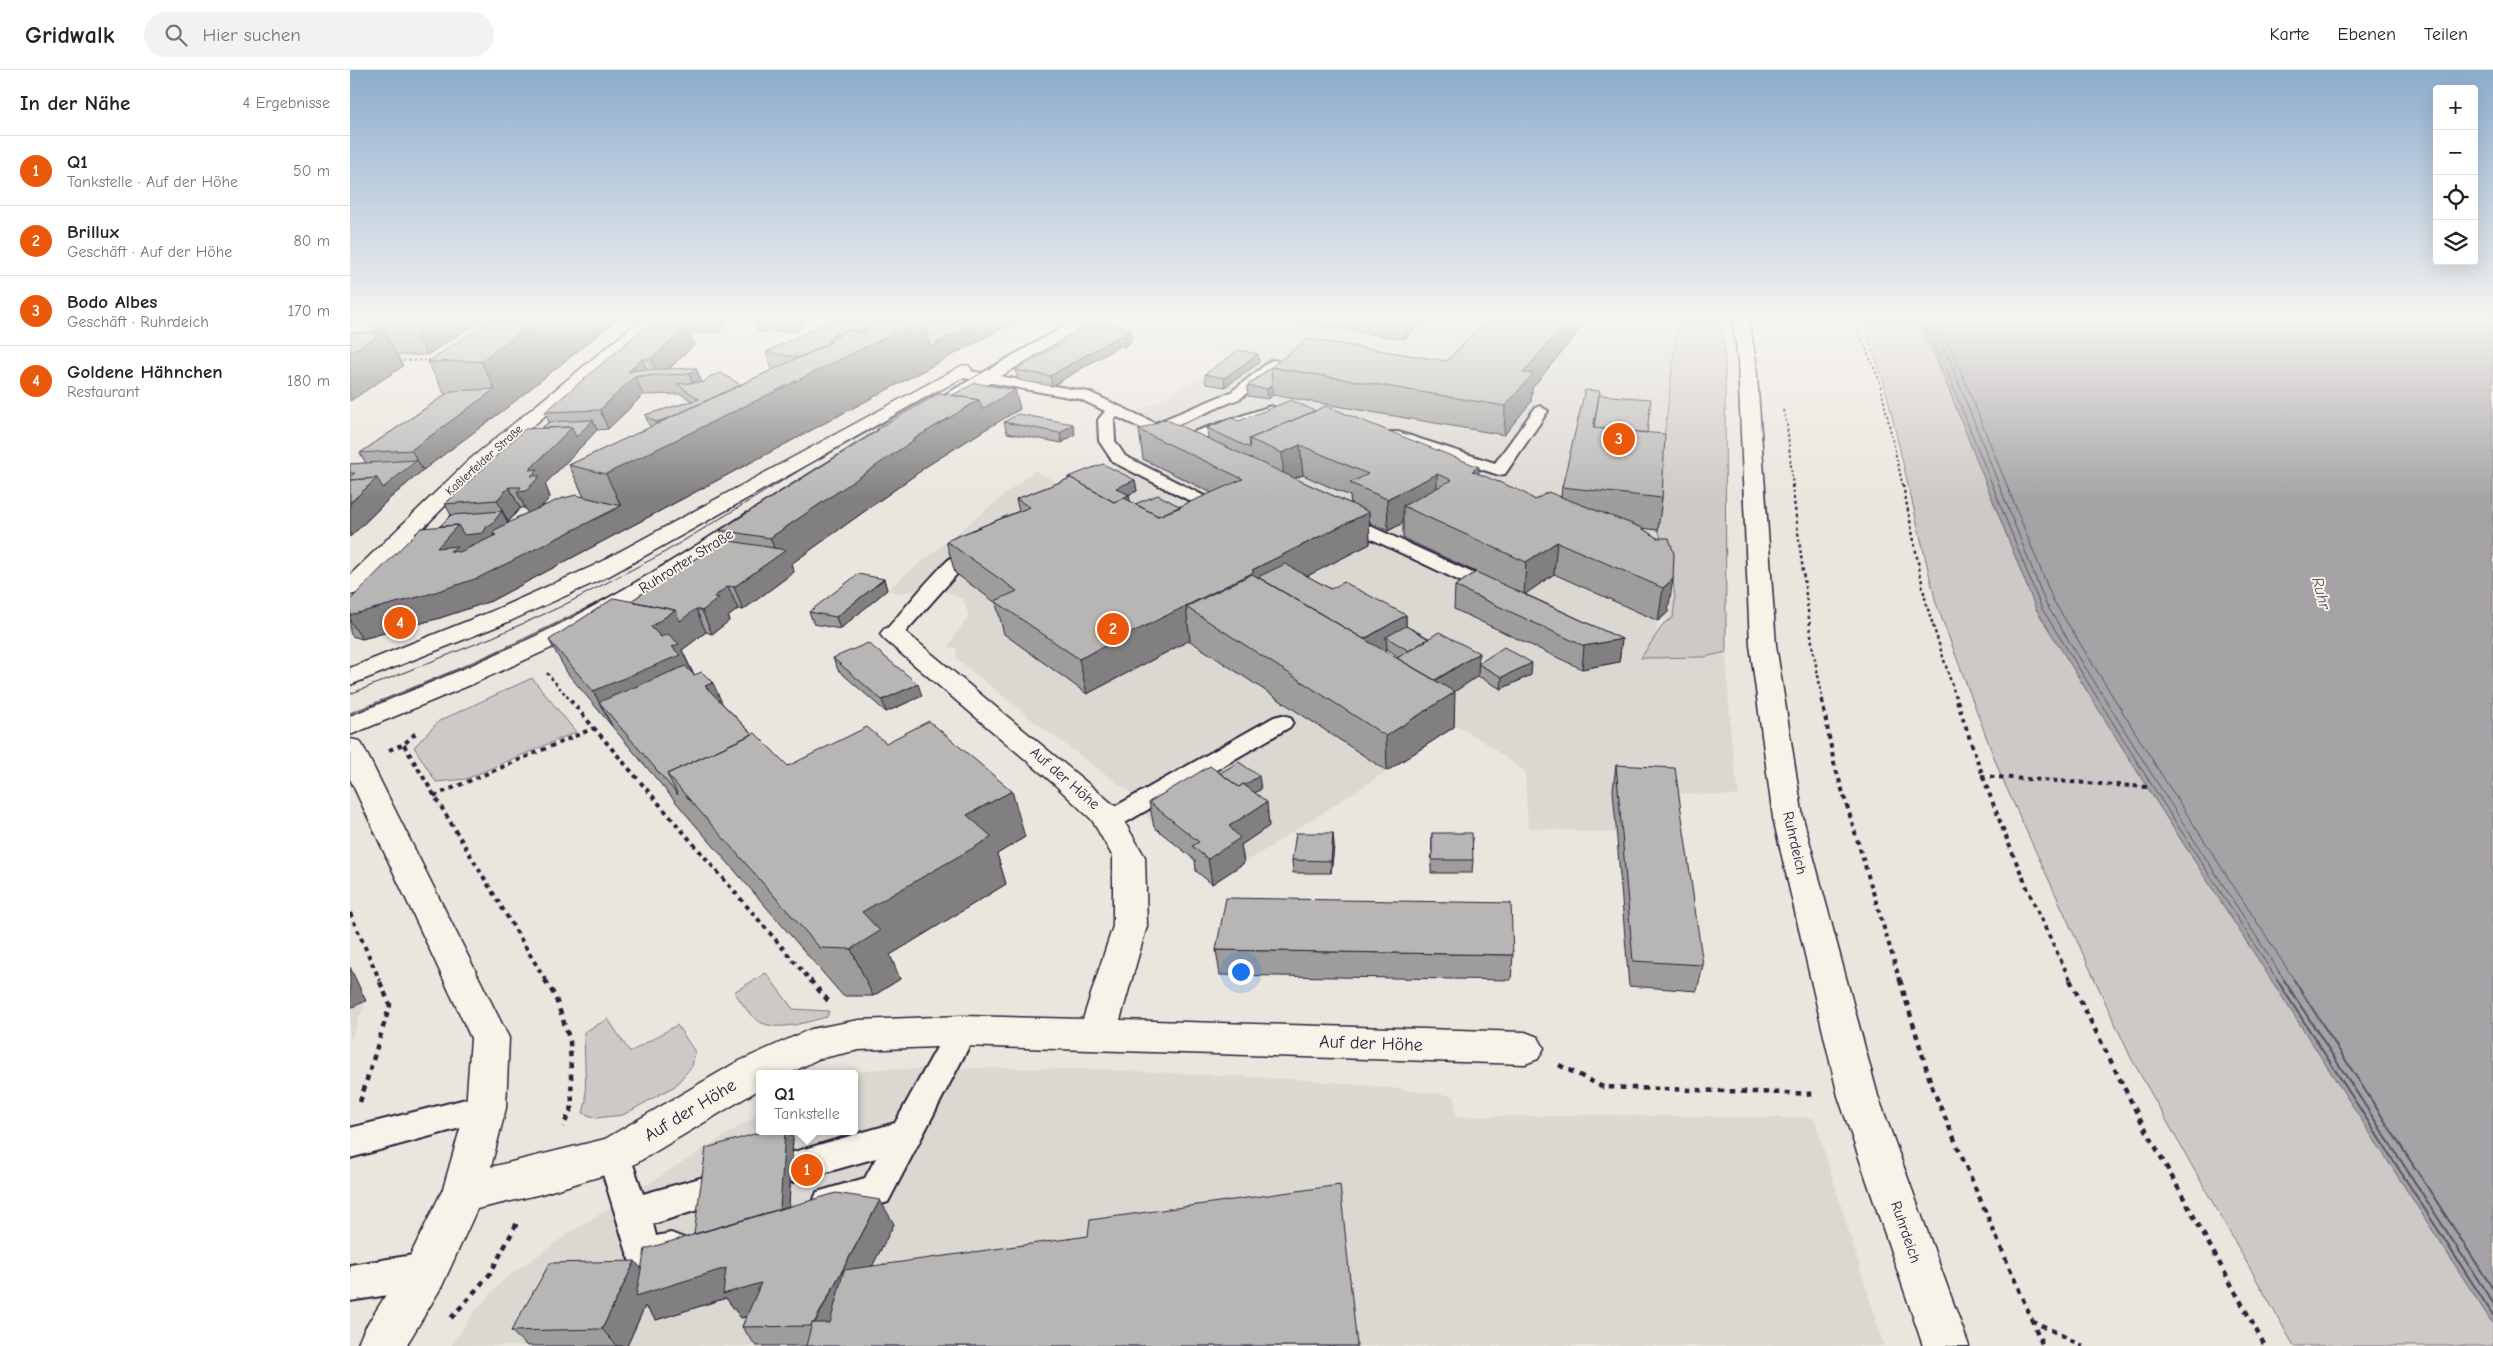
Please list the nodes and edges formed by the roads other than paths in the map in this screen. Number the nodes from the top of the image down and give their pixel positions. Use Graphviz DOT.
graph roads {
  1 [pos="576,381"];
  2 [pos="944,381"];
  3 [pos="981,381"];
  4 [pos="1000,381"];
  5 [pos="1254,381"];
  6 [pos="1748,381"];
  7 [pos="1114,410"];
  8 [pos="1286,411"];
  9 [pos="1540,411"];
  10 [pos="927,412"];
  11 [pos="1154,429"];
  12 [pos="1374,429"];
  13 [pos="1180,441"];
  14 [pos="1197,450"];
  15 [pos="771,508"];
  16 [pos="1224,513"];
  17 [pos="1331,513"];
  18 [pos="994,532"];
  19 [pos="350,588"];
  20 [pos="1509,598"];
  21 [pos="893,634"];
  22 [pos="350,677"];
  23 [pos="1282,722"];
  24 [pos="350,726"];
  25 [pos="350,748"];
  26 [pos="1109,821"];
  27 [pos="962,1031"];
  28 [pos="1097,1034"];
  29 [pos="1525,1048"];
  30 [pos="758,1070"];
  31 [pos="756,1071"];
  32 [pos="486,1108"];
  33 [pos="906,1135"];
  34 [pos="350,1144"];
  35 [pos="614,1155"];
  36 [pos="792,1167"];
  37 [pos="711,1191"];
  38 [pos="463,1193"];
  39 [pos="805,1211"];
  40 [pos="632,1214"];
  41 [pos="696,1242"];
  42 [pos="426,1271"];
  43 [pos="350,1283"];
  44 [pos="380,1346"];
  45 [pos="1946,1346"];
  1 -- 19 [label="main road, Kaßlerfelder Straße"];
  2 -- 22 [label="main road, Ruhrorter Straße"];
  3 -- 10 [label="main road"];
  4 -- 7 [label="lane"];
  5 -- 11 [label="lane"];
  6 -- 45 [label="main road, Ruhrdeich"];
  7 -- 11 [label="lane"];
  7 -- 16 [label="lane"];
  8 -- 13 [label="lane"];
  9 -- 12 [label="lane"];
  11 -- 13 [label="lane"];
  13 -- 14 [label="lane"];
  15 -- 24 [label="main road, Ruhrorter Straße"];
  17 -- 20 [label="lane"];
  18 -- 21 [label="lane"];
  21 -- 26 [label="main road, Auf der Höhe"];
  23 -- 26 [label="lane"];
  25 -- 32 [label="main road"];
  26 -- 28 [label="main road, Auf der Höhe"];
  27 -- 28 [label="main road, Auf der Höhe"];
  27 -- 30 [label="main road, Auf der Höhe"];
  27 -- 33 [label="lane"];
  28 -- 29 [label="main road, Auf der Höhe"];
  31 -- 35 [label="main road, Auf der Höhe"];
  32 -- 34 [label="lane"];
  32 -- 38 [label="main road"];
  33 -- 36 [label="lane"];
  33 -- 39 [label="lane"];
  35 -- 38 [label="main road, Auf der Höhe"];
  35 -- 40 [label="lane"];
  37 -- 40 [label="lane"];
  38 -- 42 [label="main road"];
  40 -- 41 [label="lane"];
  42 -- 43 [label="lane"];
  42 -- 44 [label="main road"];
}
